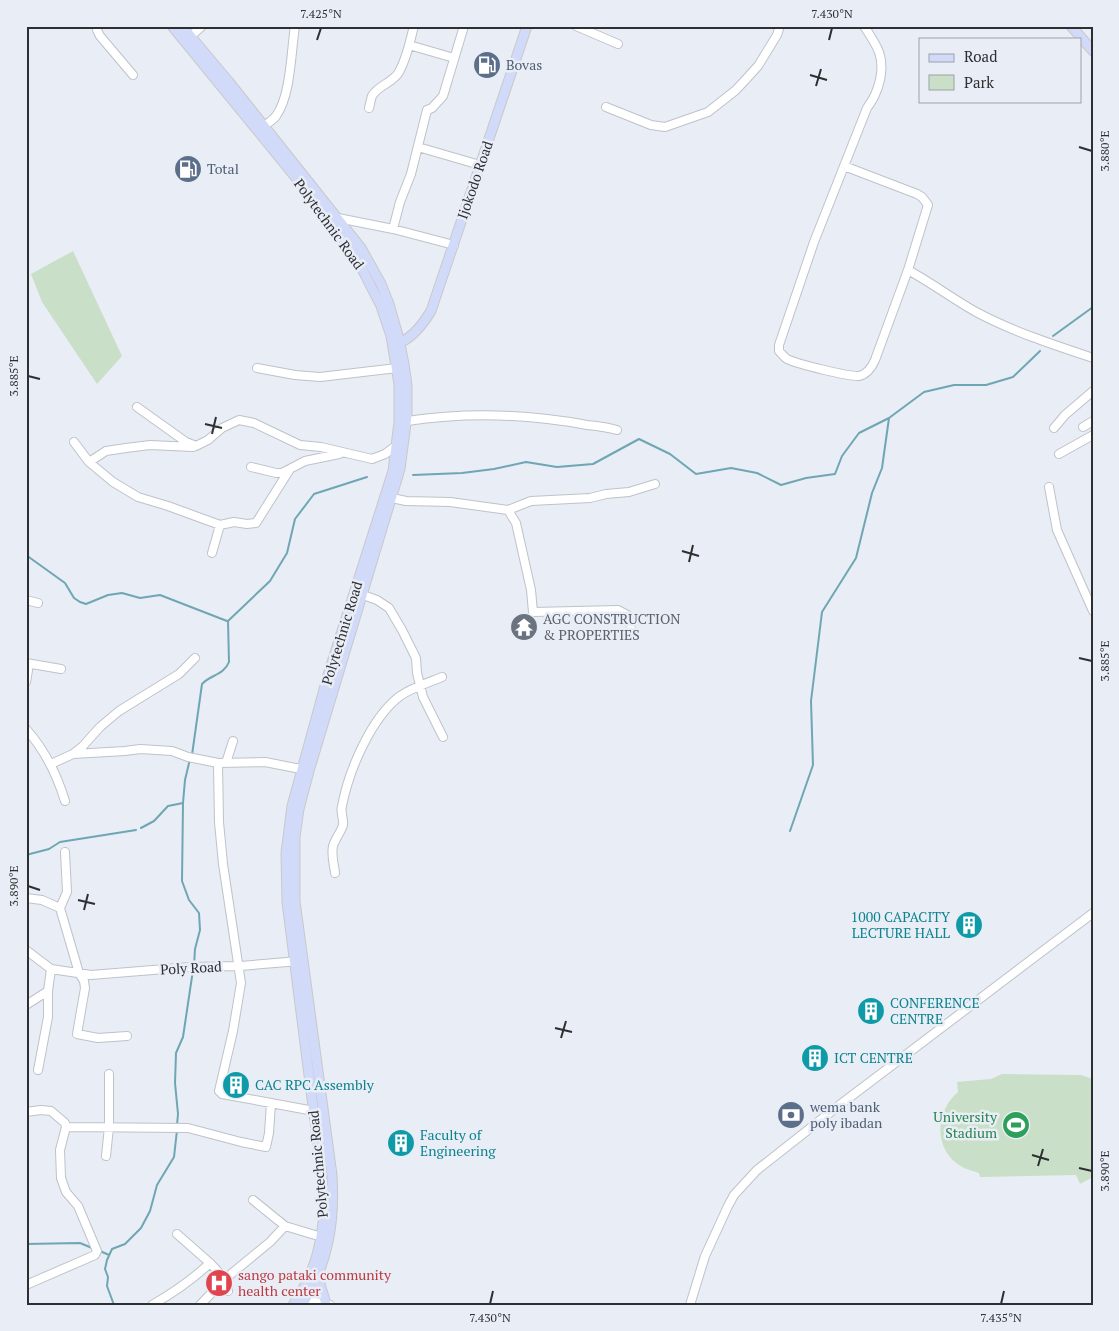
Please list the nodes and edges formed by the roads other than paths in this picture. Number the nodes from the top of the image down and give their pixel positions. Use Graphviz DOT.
graph roads {
  1 [pos="98,26"];
  2 [pos="172,26"];
  3 [pos="182,26"];
  4 [pos="202,26"];
  5 [pos="295,26"];
  6 [pos="414,26"];
  7 [pos="464,26"];
  8 [pos="527,26"];
  9 [pos="576,26"];
  10 [pos="780,26"];
  11 [pos="864,26"];
  12 [pos="1072,26"];
  13 [pos="190,36"];
  14 [pos="618,44"];
  15 [pos="409,45"];
  16 [pos="1093,50"];
  17 [pos="454,58"];
  18 [pos="133,75"];
  19 [pos="606,107"];
  20 [pos="369,108"];
  21 [pos="264,126"];
  22 [pos="418,147"];
  23 [pos="480,165"];
  24 [pos="844,166"];
  25 [pos="338,218"];
  26 [pos="393,229"];
  27 [pos="454,245"];
  28 [pos="908,270"];
  29 [pos="395,339"];
  30 [pos="1093,358"];
  31 [pos="257,368"];
  32 [pos="397,368"];
  33 [pos="1093,391"];
  34 [pos="137,407"];
  35 [pos="407,421"];
  36 [pos="1093,421"];
  37 [pos="1083,427"];
  38 [pos="1054,428"];
  39 [pos="617,430"];
  40 [pos="1093,435"];
  41 [pos="74,442"];
  42 [pos="397,445"];
  43 [pos="196,446"];
  44 [pos="343,453"];
  45 [pos="1059,454"];
  46 [pos="89,462"];
  47 [pos="251,467"];
  48 [pos="290,470"];
  49 [pos="654,484"];
  50 [pos="1049,487"];
  51 [pos="392,498"];
  52 [pos="508,510"];
  53 [pos="220,525"];
  54 [pos="212,553"];
  55 [pos="363,595"];
  56 [pos="26,600"];
  57 [pos="38,603"];
  58 [pos="1093,611"];
  59 [pos="631,629"];
  60 [pos="195,658"];
  61 [pos="26,664"];
  62 [pos="62,669"];
  63 [pos="442,677"];
  64 [pos="26,682"];
  65 [pos="420,686"];
  66 [pos="26,729"];
  67 [pos="443,737"];
  68 [pos="233,741"];
  69 [pos="73,754"];
  70 [pos="222,763"];
  71 [pos="51,764"];
  72 [pos="305,770"];
  73 [pos="65,801"];
  74 [pos="65,852"];
  75 [pos="335,872"];
  76 [pos="26,898"];
  77 [pos="60,908"];
  78 [pos="1093,913"];
  79 [pos="26,950"];
  80 [pos="299,961"];
  81 [pos="240,966"];
  82 [pos="51,969"];
  83 [pos="79,973"];
  84 [pos="48,991"];
  85 [pos="26,1005"];
  86 [pos="127,1036"];
  87 [pos="38,1070"];
  88 [pos="109,1074"];
  89 [pos="315,1081"];
  90 [pos="271,1103"];
  91 [pos="314,1111"];
  92 [pos="26,1112"];
  93 [pos="66,1127"];
  94 [pos="109,1127"];
  95 [pos="106,1156"];
  96 [pos="253,1200"];
  97 [pos="285,1226"];
  98 [pos="177,1234"];
  99 [pos="326,1238"];
  100 [pos="210,1263"];
  101 [pos="318,1277"];
  102 [pos="225,1279"];
  103 [pos="26,1285"];
  104 [pos="228,1291"];
  105 [pos="298,1303"];
  106 [pos="328,1304"];
  107 [pos="152,1305"];
  108 [pos="200,1305"];
  109 [pos="690,1305"];
  1 -- 18 [label="street"];
  2 -- 29 [label="main road, Polytechnic Road"];
  3 -- 13 [label="main road, Polytechnic Road"];
  4 -- 13 [label="street"];
  5 -- 21 [label="street"];
  6 -- 15 [label="street"];
  7 -- 17 [label="street"];
  8 -- 23 [label="main road, Ijokodo Road"];
  9 -- 14 [label="street"];
  10 -- 19 [label="street"];
  11 -- 24 [label="street"];
  12 -- 16 [label="main road"];
  13 -- 21 [label="main road, Polytechnic Road"];
  15 -- 17 [label="street"];
  15 -- 20 [label="street"];
  17 -- 22 [label="street"];
  21 -- 25 [label="main road, Polytechnic Road"];
  22 -- 23 [label="street"];
  22 -- 26 [label="street"];
  23 -- 27 [label="main road, Ijokodo Road"];
  24 -- 28 [label="street"];
  24 -- 28 [label="street"];
  25 -- 26 [label="street"];
  25 -- 29 [label="main road, Polytechnic Road"];
  26 -- 27 [label="street"];
  27 -- 29 [label="main road, Ijokodo Road"];
  28 -- 30 [label="street"];
  29 -- 32 [label="main road, Polytechnic Road"];
  29 -- 35 [label="main road, Polytechnic Road"];
  31 -- 32 [label="street"];
  32 -- 42 [label="main road, Polytechnic Road"];
  33 -- 38 [label="street"];
  34 -- 43 [label="street"];
  35 -- 39 [label="street"];
  35 -- 51 [label="main road, Polytechnic Road"];
  36 -- 37 [label="street"];
  40 -- 45 [label="street"];
  41 -- 46 [label="street"];
  42 -- 44 [label="street"];
  42 -- 72 [label="main road, Polytechnic Road"];
  43 -- 44 [label="street"];
  43 -- 46 [label="street"];
  44 -- 48 [label="street"];
  46 -- 53 [label="street"];
  47 -- 48 [label="street"];
  48 -- 53 [label="street"];
  49 -- 52 [label="street"];
  50 -- 58 [label="street"];
  51 -- 52 [label="street"];
  51 -- 55 [label="main road, Polytechnic Road"];
  52 -- 59 [label="street"];
  53 -- 54 [label="street"];
  55 -- 65 [label="street"];
  55 -- 72 [label="main road, Polytechnic Road"];
  56 -- 57 [label="street"];
  60 -- 69 [label="street"];
  61 -- 62 [label="street"];
  61 -- 64 [label="street"];
  63 -- 65 [label="street"];
  65 -- 67 [label="street"];
  65 -- 75 [label="street"];
  66 -- 71 [label="street"];
  68 -- 70 [label="street"];
  69 -- 70 [label="street"];
  69 -- 71 [label="street"];
  70 -- 72 [label="street"];
  70 -- 81 [label="street"];
  71 -- 73 [label="street"];
  72 -- 80 [label="main road, Polytechnic Road"];
  74 -- 77 [label="street"];
  76 -- 77 [label="street"];
  77 -- 83 [label="street"];
  78 -- 109 [label="street"];
  79 -- 82 [label="street"];
  80 -- 81 [label="street, Poly Road"];
  80 -- 89 [label="main road, Polytechnic Road"];
  81 -- 83 [label="street, Poly Road"];
  81 -- 90 [label="street"];
  82 -- 83 [label="street, Poly Road"];
  82 -- 84 [label="street"];
  83 -- 86 [label="street"];
  84 -- 85 [label="street"];
  84 -- 87 [label="street"];
  88 -- 94 [label="street"];
  89 -- 91 [label="main road, Polytechnic Road"];
  89 -- 99 [label="main road, Polytechnic Road"];
  90 -- 91 [label="street"];
  90 -- 94 [label="street"];
  91 -- 99 [label="main road, Polytechnic Road"];
  92 -- 93 [label="street"];
  93 -- 94 [label="street"];
  93 -- 103 [label="street"];
  94 -- 95 [label="street"];
  96 -- 97 [label="street"];
  97 -- 99 [label="street"];
  97 -- 102 [label="street"];
  98 -- 100 [label="street"];
  99 -- 101 [label="main road, Polytechnic Road"];
  99 -- 105 [label="main road, Polytechnic Road"];
  100 -- 102 [label="street"];
  100 -- 107 [label="street"];
  101 -- 105 [label="main road, Polytechnic Road"];
  101 -- 106 [label="main road"];
  102 -- 104 [label="street"];
  102 -- 108 [label="street"];
  105 -- 106 [label="street"];
}
